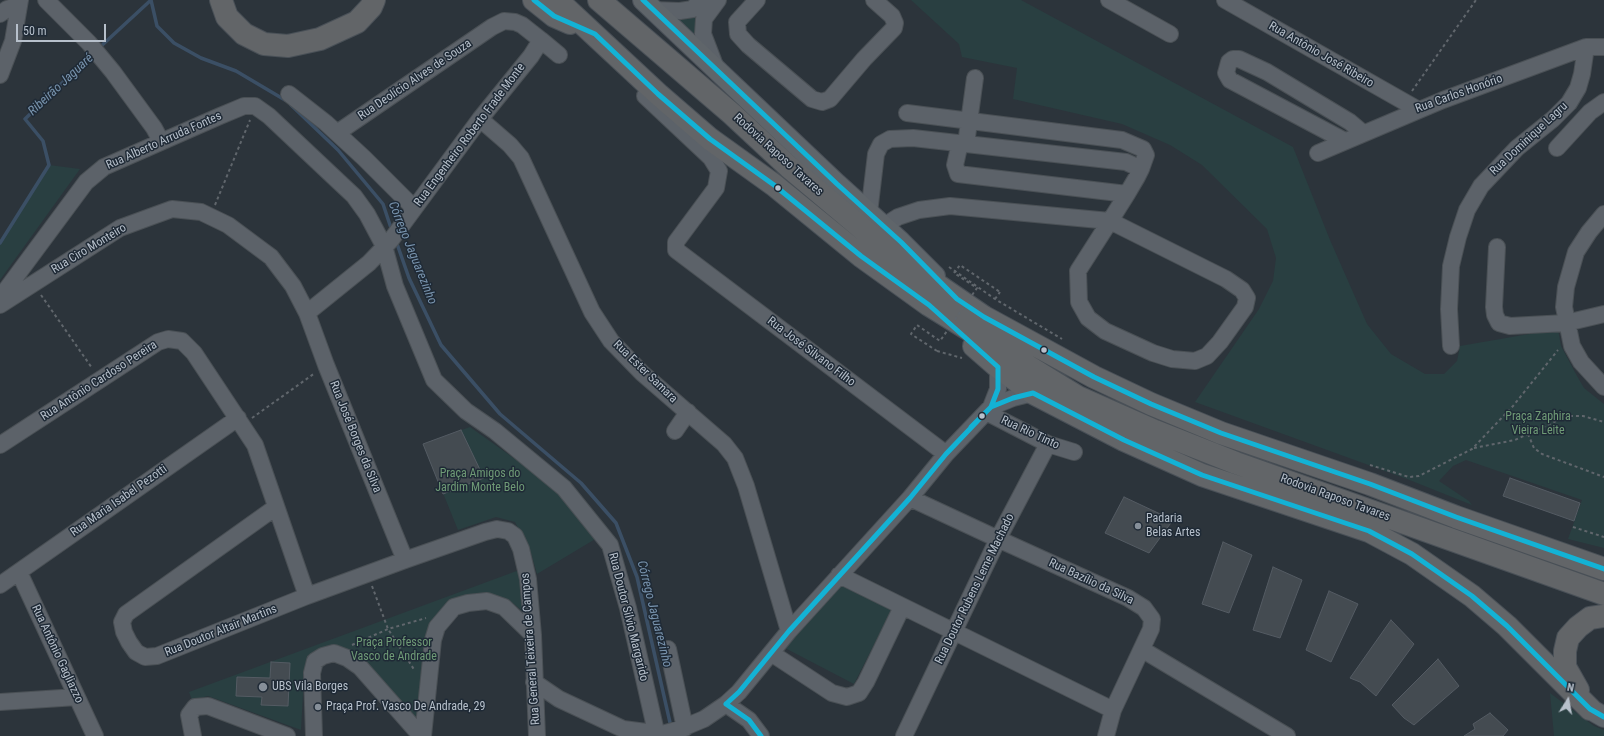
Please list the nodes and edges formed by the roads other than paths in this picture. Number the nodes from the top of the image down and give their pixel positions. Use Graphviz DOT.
graph roads {
  1 [pos="46,0"];
  2 [pos="221,0"];
  3 [pos="374,0"];
  4 [pos="534,0"];
  5 [pos="557,0"];
  6 [pos="599,0"];
  7 [pos="700,0"];
  8 [pos="718,0"];
  9 [pos="757,0"];
  10 [pos="874,0"];
  11 [pos="1109,0"];
  12 [pos="1225,0"];
  13 [pos="20,3"];
  14 [pos="648,5"];
  15 [pos="0,14"];
  16 [pos="595,34"];
  17 [pos="1170,34"];
  18 [pos="541,40"];
  19 [pos="1604,47"];
  20 [pos="1586,48"];
  21 [pos="559,55"];
  22 [pos="619,57"];
  23 [pos="716,70"];
  24 [pos="0,75"];
  25 [pos="975,78"];
  26 [pos="289,94"];
  27 [pos="1604,102"];
  28 [pos="250,106"];
  29 [pos="1417,109"];
  30 [pos="907,113"];
  31 [pos="480,119"];
  32 [pos="969,120"];
  33 [pos="337,133"];
  34 [pos="1363,133"];
  35 [pos="161,141"];
  36 [pos="1345,141"];
  37 [pos="963,143"];
  38 [pos="1557,148"];
  39 [pos="1318,153"];
  40 [pos="1142,169"];
  41 [pos="1127,194"];
  42 [pos="410,213"];
  43 [pos="869,213"];
  44 [pos="1604,214"];
  45 [pos="1110,222"];
  46 [pos="884,226"];
  47 [pos="388,243"];
  48 [pos="1497,247"];
  49 [pos="0,298"];
  50 [pos="957,299"];
  51 [pos="0,305"];
  52 [pos="929,305"];
  53 [pos="307,313"];
  54 [pos="1604,314"];
  55 [pos="1568,328"];
  56 [pos="1451,346"];
  57 [pos="998,367"];
  58 [pos="1604,387"];
  59 [pos="1033,393"];
  60 [pos="989,409"];
  61 [pos="688,412"];
  62 [pos="241,421"];
  63 [pos="675,431"];
  64 [pos="1048,444"];
  65 [pos="0,445"];
  66 [pos="1074,452"];
  67 [pos="946,454"];
  68 [pos="910,498"];
  69 [pos="276,507"];
  70 [pos="497,529"];
  71 [pos="1369,531"];
  72 [pos="1513,537"];
  73 [pos="998,539"];
  74 [pos="1462,544"];
  75 [pos="1604,556"];
  76 [pos="405,560"];
  77 [pos="1604,569"];
  78 [pos="19,572"];
  79 [pos="839,575"];
  80 [pos="0,585"];
  81 [pos="1604,594"];
  82 [pos="307,596"];
  83 [pos="902,607"];
  84 [pos="1604,616"];
  85 [pos="789,631"];
  86 [pos="954,632"];
  87 [pos="533,635"];
  88 [pos="668,649"];
  89 [pos="1143,650"];
  90 [pos="771,653"];
  91 [pos="534,682"];
  92 [pos="76,696"];
  93 [pos="0,702"];
  94 [pos="726,704"];
  95 [pos="1113,710"];
  96 [pos="1597,713"];
  97 [pos="682,728"];
  98 [pos="909,734"];
  99 [pos="659,735"];
  100 [pos="95,736"];
  101 [pos="193,736"];
  102 [pos="288,736"];
  103 [pos="314,736"];
  104 [pos="422,736"];
  105 [pos="536,736"];
  106 [pos="762,736"];
  107 [pos="1106,736"];
  108 [pos="1287,736"];
  1 -- 35 [label="street"];
  2 -- 3 [label="highway"];
  4 -- 16 [label="highway"];
  5 -- 16 [label="highway, Rodovia Raposo Tavares"];
  6 -- 50 [label="highway, Rodovia Raposo Tavares"];
  7 -- 14 [label="street"];
  8 -- 23 [label="street"];
  9 -- 10 [label="street"];
  11 -- 17 [label="street"];
  12 -- 29 [label="street, Rua Antônio José Ribeiro"];
  13 -- 15 [label="street"];
  13 -- 24 [label="street"];
  14 -- 23 [label="main road"];
  16 -- 22 [label="highway, Rodovia Raposo Tavares"];
  18 -- 21 [label="street, Rua Deolício Alves de Souza"];
  18 -- 31 [label="street, Rua Engenheiro Roberto Frade Monte"];
  18 -- 33 [label="street, Rua Deolício Alves de Souza"];
  19 -- 20 [label="street, Rua Carlos Honório"];
  20 -- 29 [label="street, Rua Carlos Honório"];
  20 -- 56 [label="street, Rua Dominique Lagru"];
  22 -- 52 [label="highway, Rodovia Raposo Tavares"];
  22 -- 67 [label="street, Rua José Silvano Filho"];
  23 -- 43 [label="main road"];
  25 -- 32 [label="street"];
  26 -- 33 [label="street"];
  27 -- 38 [label="street"];
  28 -- 35 [label="street, Rua Alberto Arruda Fontes"];
  28 -- 47 [label="street, Rua Doutor Silvio Margarido"];
  29 -- 34 [label="street, Rua Carlos Honório"];
  30 -- 32 [label="street"];
  31 -- 42 [label="street, Rua Engenheiro Roberto Frade Monte"];
  31 -- 61 [label="street, Rua Ester Samara"];
  32 -- 37 [label="street"];
  32 -- 40 [label="street"];
  33 -- 42 [label="street"];
  34 -- 36 [label="street, Rua Carlos Honório"];
  34 -- 36 [label="street"];
  35 -- 49 [label="street, Rua Alberto Arruda Fontes"];
  36 -- 39 [label="street, Rua Carlos Honório"];
  37 -- 40 [label="street"];
  37 -- 41 [label="street"];
  37 -- 43 [label="street"];
  40 -- 41 [label="street"];
  41 -- 45 [label="street"];
  42 -- 47 [label="street, Rua Engenheiro Roberto Frade Monte"];
  43 -- 46 [label="main road"];
  44 -- 55 [label="street"];
  45 -- 45 [label="street"];
  45 -- 46 [label="street"];
  46 -- 50 [label="main road"];
  47 -- 53 [label="street, Rua Engenheiro Roberto Frade Monte"];
  47 -- 99 [label="street, Rua Doutor Silvio Margarido"];
  48 -- 55 [label="street"];
  50 -- 72 [label="highway, Rodovia Raposo Tavares"];
  51 -- 53 [label="street, Rua Ciro Monteiro"];
  52 -- 57 [label="highway"];
  52 -- 74 [label="highway, Rodovia Raposo Tavares"];
  53 -- 76 [label="street, Rua José Borges da Silva"];
  54 -- 55 [label="street"];
  55 -- 58 [label="street"];
  57 -- 59 [label="highway"];
  57 -- 60 [label="street"];
  59 -- 60 [label="street"];
  59 -- 71 [label="highway"];
  60 -- 64 [label="street, Rua Rio Tinto"];
  60 -- 67 [label="street"];
  61 -- 63 [label="street"];
  61 -- 85 [label="street, Rua Ester Samara"];
  62 -- 65 [label="street, Rua Antônio Cardoso Pereira"];
  62 -- 69 [label="street, Rua Antônio Cardoso Pereira"];
  62 -- 78 [label="street, Rua Maria Isabel Pezotti"];
  64 -- 66 [label="street, Rua Rio Tinto"];
  64 -- 73 [label="street, Rua Doutor Rubens Leme Machado"];
  67 -- 68 [label="street"];
  68 -- 73 [label="street, Rua Bazílio da Silva"];
  68 -- 79 [label="street"];
  69 -- 82 [label="street, Rua Antônio Cardoso Pereira"];
  69 -- 82 [label="street, Rua Doutor Altair Martins"];
  70 -- 76 [label="street, Rua Doutor Altair Martins"];
  70 -- 87 [label="street, Rua General Teixeira de Campos"];
  71 -- 74 [label="highway"];
  71 -- 96 [label="highway"];
  72 -- 75 [label="highway"];
  72 -- 77 [label="highway, Rodovia Raposo Tavares"];
  73 -- 86 [label="street, Rua Doutor Rubens Leme Machado"];
  73 -- 89 [label="street, Rua Bazílio da Silva"];
  74 -- 81 [label="highway, Rodovia Raposo Tavares"];
  76 -- 82 [label="street, Rua Doutor Altair Martins"];
  78 -- 80 [label="street, Rua Maria Isabel Pezotti"];
  78 -- 92 [label="street, Rua Antônio Gagliazzo"];
  79 -- 83 [label="street"];
  79 -- 85 [label="street"];
  83 -- 86 [label="street"];
  83 -- 90 [label="street"];
  84 -- 96 [label="highway"];
  85 -- 90 [label="street"];
  86 -- 95 [label="street"];
  86 -- 98 [label="street, Rua Doutor Rubens Leme Machado"];
  87 -- 91 [label="street, Rua General Teixeira de Campos"];
  87 -- 104 [label="street"];
  88 -- 97 [label="street"];
  89 -- 95 [label="street, Rua Bazílio da Silva"];
  89 -- 108 [label="street"];
  90 -- 94 [label="street"];
  91 -- 99 [label="street"];
  91 -- 105 [label="street, Rua General Teixeira de Campos"];
  92 -- 93 [label="street"];
  92 -- 100 [label="street, Rua Antônio Gagliazzo"];
  94 -- 97 [label="street"];
  94 -- 106 [label="street"];
  95 -- 107 [label="street, Rua Bazílio da Silva"];
  97 -- 99 [label="street"];
  101 -- 102 [label="street"];
  103 -- 104 [label="street"];
}
